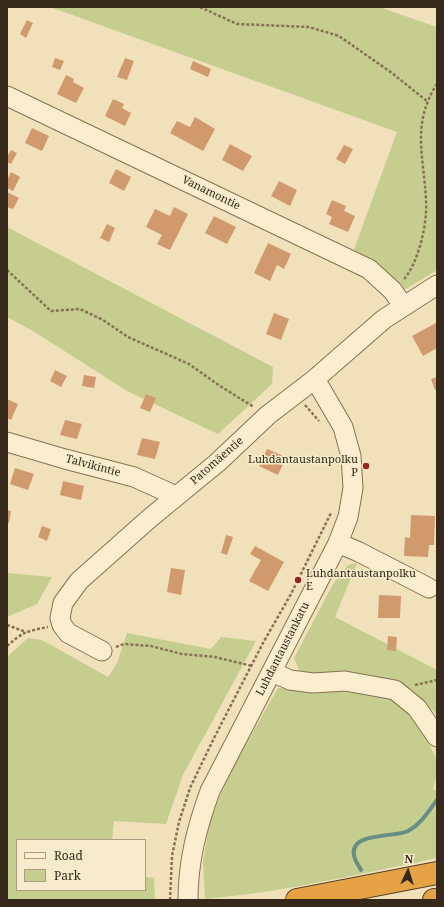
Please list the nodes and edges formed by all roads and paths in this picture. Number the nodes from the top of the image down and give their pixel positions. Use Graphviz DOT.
graph roads {
  1 [pos="200,7"];
  2 [pos="437,84"];
  3 [pos="7,96"];
  4 [pos="428,102"];
  5 [pos="7,270"];
  6 [pos="437,285"];
  7 [pos="398,299"];
  8 [pos="315,379"];
  9 [pos="294,394"];
  10 [pos="268,415"];
  11 [pos="323,424"];
  12 [pos="7,442"];
  13 [pos="176,496"];
  14 [pos="332,510"];
  15 [pos="338,543"];
  16 [pos="429,588"];
  17 [pos="7,624"];
  18 [pos="62,625"];
  19 [pos="26,632"];
  20 [pos="263,643"];
  21 [pos="7,646"];
  22 [pos="102,651"];
  23 [pos="272,672"];
  24 [pos="437,737"];
  25 [pos="437,873"];
  26 [pos="188,900"];
  27 [pos="297,900"];
  1 -- 4 [label="path"];
  2 -- 4 [label="path"];
  3 -- 7 [label="street, Vanamontie"];
  4 -- 7 [label="path"];
  5 -- 10 [label="path"];
  6 -- 7 [label="street, Patomäentie"];
  7 -- 8 [label="street, Patomäentie"];
  8 -- 9 [label="street, Patomäentie"];
  8 -- 15 [label="street, Luhdantaustankatu"];
  9 -- 10 [label="street, Patomäentie"];
  9 -- 11 [label="path"];
  10 -- 13 [label="street, Patomäentie"];
  12 -- 13 [label="street, Talvikintie"];
  13 -- 18 [label="street, Patomäentie"];
  14 -- 20 [label="path"];
  15 -- 16 [label="street"];
  15 -- 23 [label="street, Luhdantaustankatu"];
  17 -- 19 [label="path"];
  18 -- 19 [label="path"];
  18 -- 22 [label="street"];
  19 -- 21 [label="path"];
  22 -- 23 [label="path"];
  23 -- 24 [label="street"];
  23 -- 26 [label="street, Luhdantaustankatu"];
  25 -- 27 [label="highway"];
}
